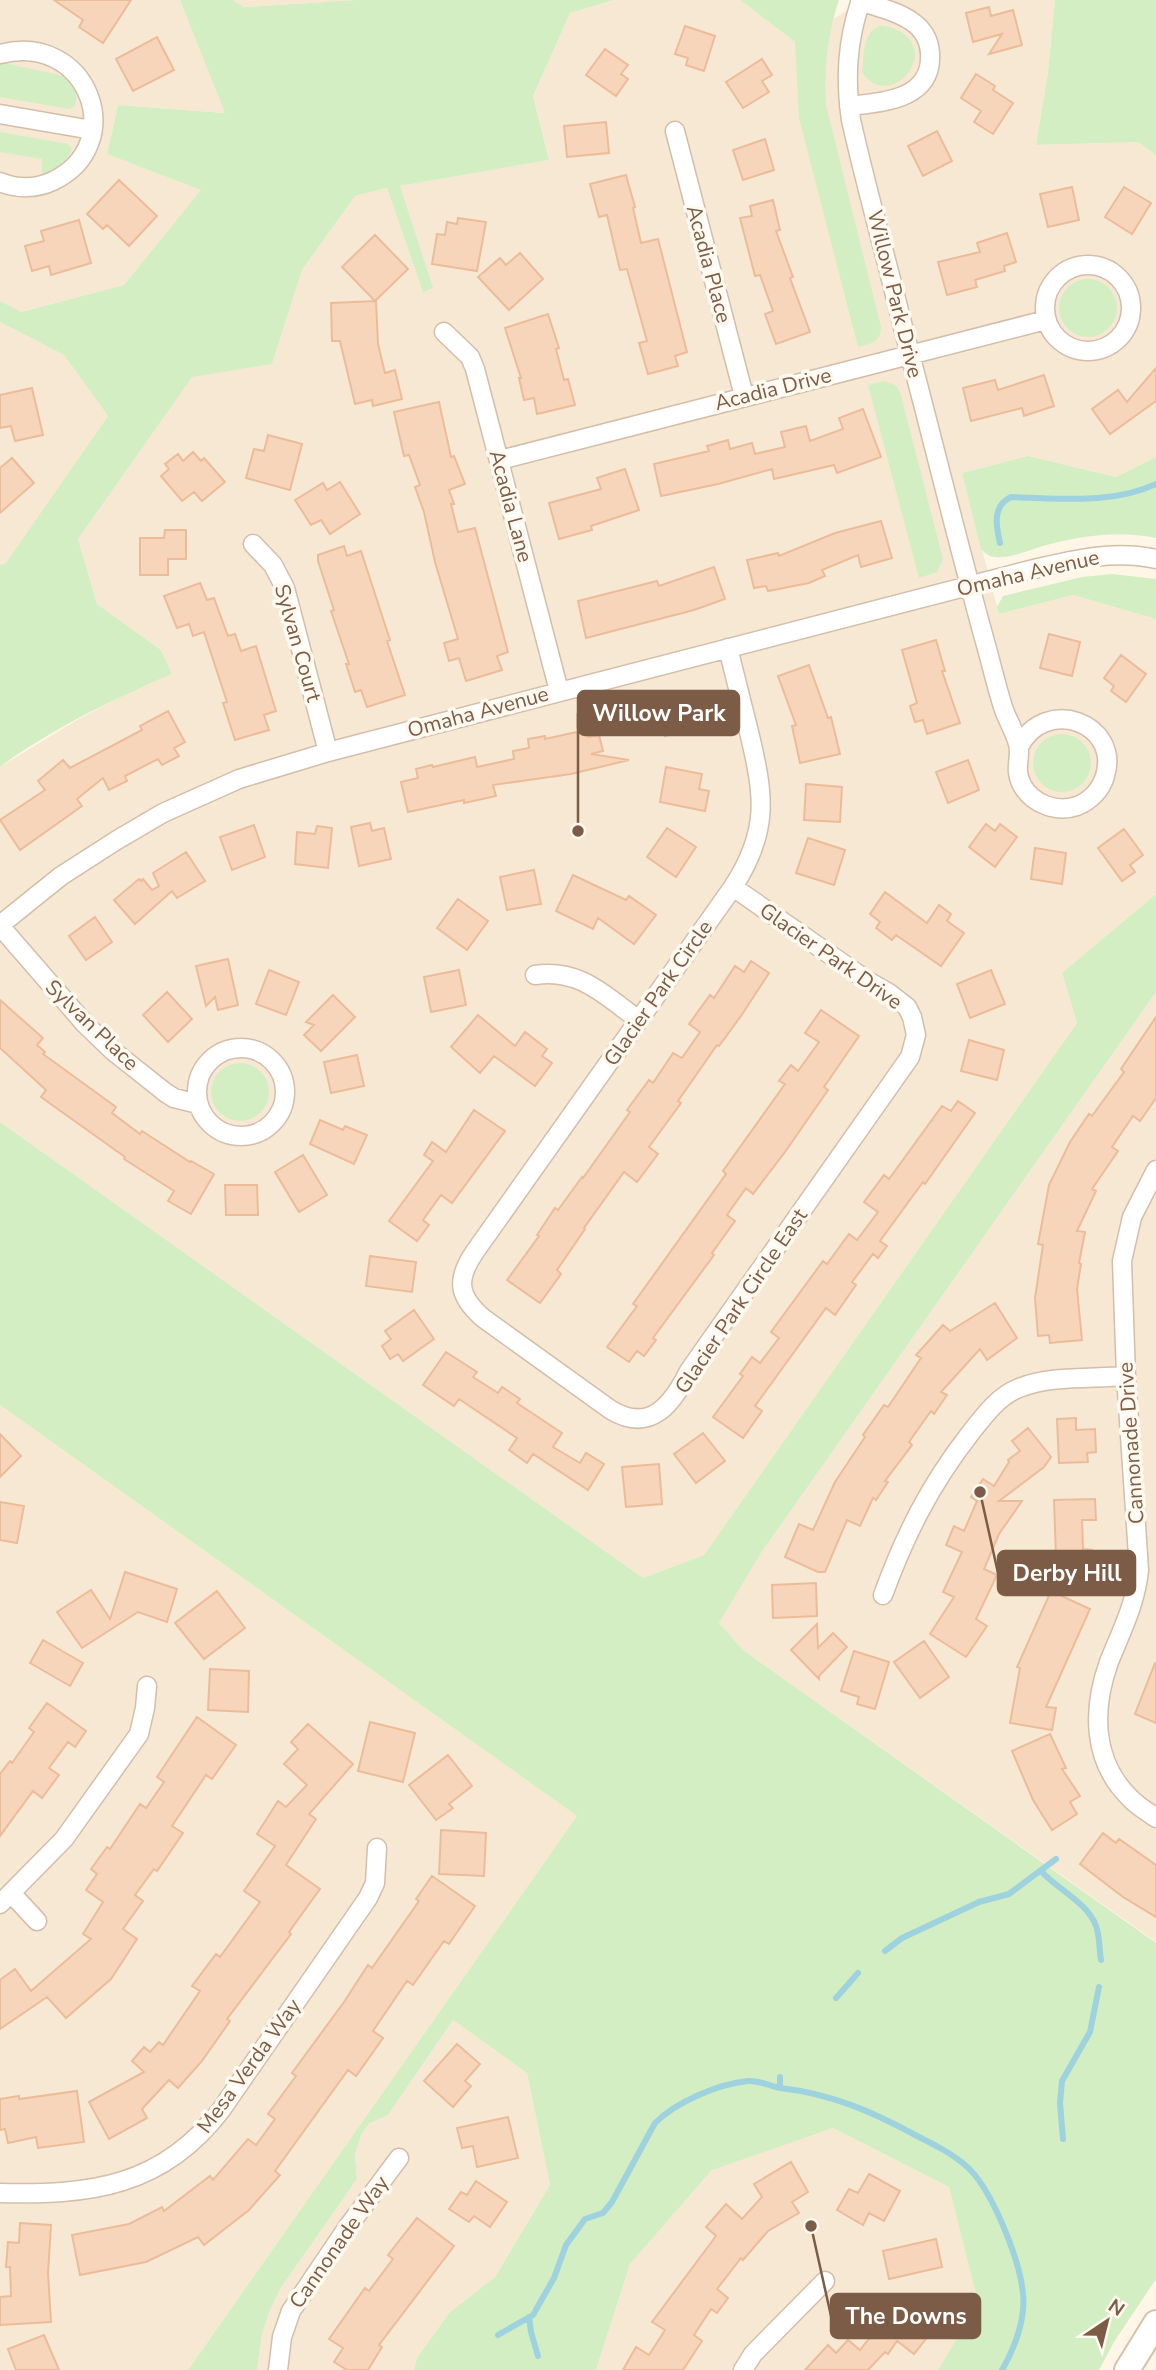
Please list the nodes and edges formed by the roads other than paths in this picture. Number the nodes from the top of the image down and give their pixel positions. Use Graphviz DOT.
graph roads {
  1 [pos="861,0"];
  2 [pos="0,54"];
  3 [pos="849,106"];
  4 [pos="0,114"];
  5 [pos="92,130"];
  6 [pos="675,131"];
  7 [pos="0,183"];
  8 [pos="1046,320"];
  9 [pos="444,332"];
  10 [pos="910,354"];
  11 [pos="744,396"];
  12 [pos="500,460"];
  13 [pos="253,544"];
  14 [pos="1156,559"];
  15 [pos="970,586"];
  16 [pos="728,648"];
  17 [pos="559,691"];
  18 [pos="1019,747"];
  19 [pos="328,751"];
  20 [pos="733,887"];
  21 [pos="0,925"];
  22 [pos="535,975"];
  23 [pos="639,1020"];
  24 [pos="916,1035"];
  25 [pos="198,1104"];
  26 [pos="1156,1170"];
  27 [pos="472,1308"];
  28 [pos="1126,1376"];
  29 [pos="883,1595"];
  30 [pos="147,1686"];
  31 [pos="1156,1818"];
  32 [pos="377,1848"];
  33 [pos="6,1899"];
  34 [pos="37,1921"];
  35 [pos="398,2158"];
  36 [pos="0,2193"];
  37 [pos="825,2281"];
  38 [pos="1156,2323"];
  39 [pos="278,2370"];
  40 [pos="743,2370"];
  41 [pos="1127,2370"];
  1 -- 3 [label="street, Willow Park Drive"];
  1 -- 3 [label="street"];
  2 -- 5 [label="street"];
  3 -- 10 [label="street, Willow Park Drive"];
  4 -- 5 [label="street"];
  5 -- 7 [label="street"];
  6 -- 11 [label="street, Acadia Place"];
  8 -- 8 [label="street"];
  8 -- 10 [label="street, Acadia Drive"];
  9 -- 12 [label="street, Acadia Lane"];
  10 -- 11 [label="street, Acadia Drive"];
  10 -- 15 [label="street, Willow Park Drive"];
  11 -- 12 [label="street, Acadia Drive"];
  12 -- 17 [label="street, Acadia Lane"];
  13 -- 19 [label="street, Sylvan Court"];
  14 -- 15 [label="street, Omaha Avenue"];
  15 -- 16 [label="street, Omaha Avenue"];
  15 -- 18 [label="street, Willow Park Drive"];
  16 -- 17 [label="street, Omaha Avenue"];
  16 -- 20 [label="street, Glacier Park Circle"];
  17 -- 19 [label="street, Omaha Avenue"];
  18 -- 18 [label="street"];
  19 -- 21 [label="street, Omaha Avenue"];
  20 -- 23 [label="street, Glacier Park Circle"];
  20 -- 24 [label="street, Glacier Park Drive"];
  21 -- 25 [label="street, Sylvan Place"];
  22 -- 23 [label="street"];
  23 -- 27 [label="street, Glacier Park Circle"];
  24 -- 27 [label="street, Glacier Park Circle East"];
  25 -- 25 [label="street"];
  26 -- 28 [label="street, Cannonade Drive"];
  28 -- 29 [label="street"];
  28 -- 31 [label="street, Cannonade Drive"];
  30 -- 33 [label="street"];
  32 -- 36 [label="street, Mesa Verda Way"];
  33 -- 34 [label="street"];
  35 -- 39 [label="street, Cannonade Way"];
  37 -- 40 [label="street"];
  38 -- 41 [label="street"];
}
